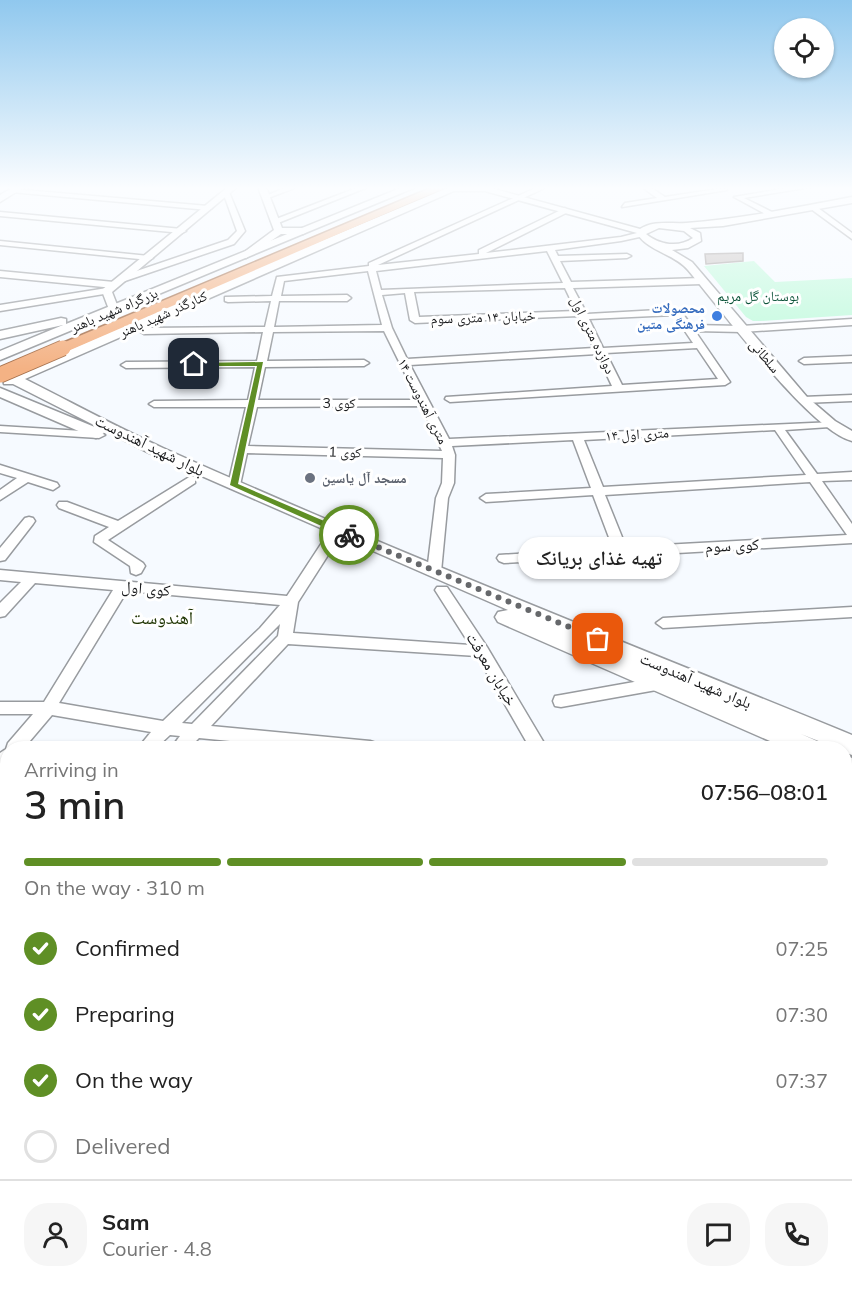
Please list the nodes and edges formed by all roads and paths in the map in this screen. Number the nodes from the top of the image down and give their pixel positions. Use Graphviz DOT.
graph roads {
  1 [pos="46,248"];
  2 [pos="162,248"];
  3 [pos="216,248"];
  4 [pos="256,248"];
  5 [pos="264,248"];
  6 [pos="282,248"];
  7 [pos="297,248"];
  8 [pos="307,248"];
  9 [pos="410,248"];
  10 [pos="490,248"];
  11 [pos="550,248"];
  12 [pos="553,248"];
  13 [pos="665,248"];
  14 [pos="693,248"];
  15 [pos="246,255"];
  16 [pos="627,256"];
  17 [pos="471,257"];
  18 [pos="149,258"];
  19 [pos="555,259"];
  20 [pos="689,264"];
  21 [pos="371,269"];
  22 [pos="358,271"];
  23 [pos="0,274"];
  24 [pos="702,281"];
  25 [pos="568,284"];
  26 [pos="115,285"];
  27 [pos="409,290"];
  28 [pos="377,293"];
  29 [pos="347,298"];
  30 [pos="228,299"];
  31 [pos="276,299"];
  32 [pos="0,308"];
  33 [pos="114,310"];
  34 [pos="583,315"];
  35 [pos="852,322"];
  36 [pos="387,328"];
  37 [pos="688,328"];
  38 [pos="269,329"];
  39 [pos="742,329"];
  40 [pos="144,331"];
  41 [pos="0,335"];
  42 [pos="700,345"];
  43 [pos="59,346"];
  44 [pos="600,352"];
  45 [pos="0,356"];
  46 [pos="852,359"];
  47 [pos="804,361"];
  48 [pos="403,362"];
  49 [pos="364,363"];
  50 [pos="0,364"];
  51 [pos="261,364"];
  52 [pos="126,365"];
  53 [pos="4,378"];
  54 [pos="619,390"];
  55 [pos="43,391"];
  56 [pos="0,392"];
  57 [pos="852,398"];
  58 [pos="450,399"];
  59 [pos="9,400"];
  60 [pos="803,400"];
  61 [pos="252,403"];
  62 [pos="425,403"];
  63 [pos="154,404"];
  64 [pos="830,424"];
  65 [pos="778,427"];
  66 [pos="0,429"];
  67 [pos="99,435"];
  68 [pos="577,436"];
  69 [pos="852,437"];
  70 [pos="242,449"];
  71 [pos="447,449"];
  72 [pos="149,453"];
  73 [pos="0,468"];
  74 [pos="852,477"];
  75 [pos="25,478"];
  76 [pos="814,479"];
  77 [pos="191,480"];
  78 [pos="234,485"];
  79 [pos="53,486"];
  80 [pos="598,491"];
  81 [pos="0,496"];
  82 [pos="486,498"];
  83 [pos="63,505"];
  84 [pos="29,521"];
  85 [pos="119,526"];
  86 [pos="852,533"];
  87 [pos="852,539"];
  88 [pos="330,541"];
  89 [pos="621,552"];
  90 [pos="0,557"];
  91 [pos="504,558"];
  92 [pos="136,570"];
  93 [pos="434,572"];
  94 [pos="0,575"];
  95 [pos="33,578"];
  96 [pos="123,586"];
  97 [pos="442,590"];
  98 [pos="291,601"];
  99 [pos="0,612"];
  100 [pos="852,612"];
  101 [pos="663,623"];
  102 [pos="285,639"];
  103 [pos="482,651"];
  104 [pos="662,683"];
  105 [pos="561,701"];
  106 [pos="0,708"];
  107 [pos="48,708"];
  108 [pos="165,728"];
  109 [pos="196,730"];
  110 [pos="20,741"];
  111 [pos="153,741"];
  112 [pos="186,741"];
  113 [pos="302,741"];
  114 [pos="535,741"];
  115 [pos="792,741"];
  116 [pos="842,741"];
  1 -- 18 [label="street"];
  2 -- 18 [label="street"];
  3 -- 26 [label="street"];
  4 -- 15 [label="street"];
  5 -- 15 [label="main road, کنارگذر شهید باهنر"];
  6 -- 43 [label="highway, بزرگراه شهید باهنر"];
  7 -- 43 [label="highway, بزرگراه شهید باهنر"];
  8 -- 43 [label="main road, کنارگذر شهید باهنر"];
  9 -- 22 [label="street"];
  10 -- 17 [label="street"];
  11 -- 12 [label="street"];
  11 -- 17 [label="street"];
  11 -- 19 [label="street, دوازده متری اول"];
  13 -- 20 [label="street"];
  14 -- 20 [label="street"];
  15 -- 33 [label="main road, کنارگذر شهید باهنر"];
  16 -- 19 [label="street"];
  17 -- 21 [label="street"];
  18 -- 26 [label="street"];
  19 -- 25 [label="street, دوازده متری اول"];
  20 -- 24 [label="street, سلطانی"];
  21 -- 22 [label="street"];
  21 -- 28 [label="street, ۱۴ متری آهندوست"];
  22 -- 31 [label="street"];
  23 -- 26 [label="street"];
  24 -- 25 [label="street"];
  24 -- 39 [label="street, سلطانی"];
  25 -- 27 [label="street"];
  25 -- 34 [label="street, دوازده متری اول"];
  26 -- 32 [label="street"];
  26 -- 33 [label="street"];
  27 -- 28 [label="street"];
  27 -- 34 [label="street, خیابان ۱۴ متری سوم"];
  28 -- 36 [label="street, ۱۴ متری آهندوست"];
  29 -- 31 [label="street"];
  30 -- 31 [label="street"];
  31 -- 38 [label="street"];
  33 -- 41 [label="main road"];
  33 -- 43 [label="main road, کنارگذر شهید باهنر"];
  34 -- 37 [label="street"];
  34 -- 44 [label="street, دوازده متری اول"];
  35 -- 39 [label="street"];
  36 -- 38 [label="street"];
  36 -- 48 [label="street, ۱۴ متری آهندوست"];
  37 -- 39 [label="street"];
  37 -- 42 [label="street"];
  38 -- 40 [label="street"];
  38 -- 51 [label="street"];
  39 -- 60 [label="street, سلطانی"];
  42 -- 44 [label="street"];
  42 -- 54 [label="street"];
  43 -- 45 [label="main road, کنارگذر شهید باهنر"];
  43 -- 50 [label="highway"];
  43 -- 53 [label="highway, bridge"];
  43 -- 55 [label="main road"];
  44 -- 48 [label="street"];
  44 -- 54 [label="street, دوازده متری اول"];
  46 -- 47 [label="street"];
  48 -- 62 [label="street, ۱۴ متری آهندوست"];
  49 -- 51 [label="street"];
  51 -- 52 [label="street"];
  51 -- 61 [label="street"];
  53 -- 55 [label="main road, بلوار شهید آهندوست"];
  54 -- 58 [label="street"];
  55 -- 72 [label="main road, بلوار شهید آهندوست"];
  56 -- 59 [label="main road, بلوار شهید آهندوست"];
  57 -- 60 [label="street"];
  59 -- 67 [label="main road, بلوار شهید آهندوست"];
  60 -- 64 [label="street, سلطانی"];
  61 -- 62 [label="street, کوی 3"];
  61 -- 63 [label="street, کوی 3"];
  61 -- 70 [label="street"];
  62 -- 71 [label="street, ۱۴ متری آهندوست"];
  64 -- 65 [label="street, ۱۴ متری اول"];
  64 -- 69 [label="street, سلطانی"];
  65 -- 68 [label="street, ۱۴ متری اول"];
  65 -- 76 [label="street"];
  66 -- 67 [label="street"];
  67 -- 72 [label="main road, بلوار شهید آهندوست"];
  68 -- 71 [label="street, ۱۴ متری اول"];
  68 -- 80 [label="street"];
  70 -- 71 [label="street, کوی 1"];
  70 -- 78 [label="street"];
  71 -- 93 [label="street, ۱۴ متری آهندوست"];
  72 -- 77 [label="main road, بلوار شهید آهندوست"];
  72 -- 78 [label="main road, بلوار شهید آهندوست"];
  73 -- 75 [label="street"];
  74 -- 76 [label="street"];
  75 -- 79 [label="street"];
  75 -- 81 [label="street"];
  76 -- 80 [label="street"];
  76 -- 86 [label="street"];
  77 -- 85 [label="street"];
  77 -- 88 [label="main road, بلوار شهید آهندوست"];
  78 -- 93 [label="main road, بلوار شهید آهندوست"];
  80 -- 82 [label="street"];
  80 -- 89 [label="street"];
  83 -- 85 [label="street"];
  84 -- 90 [label="street"];
  85 -- 92 [label="street"];
  87 -- 89 [label="street, کوی سوم"];
  88 -- 97 [label="main road, بلوار شهید آهندوست"];
  88 -- 98 [label="street"];
  89 -- 91 [label="street, کوی سوم"];
  93 -- 116 [label="main road, بلوار شهید آهندوست"];
  94 -- 95 [label="street, کوی اول"];
  95 -- 96 [label="street, کوی اول"];
  95 -- 99 [label="street"];
  96 -- 98 [label="street, کوی اول"];
  96 -- 107 [label="street"];
  97 -- 103 [label="street, خیابان معرفت"];
  97 -- 104 [label="main road, بلوار شهید آهندوست"];
  98 -- 102 [label="street"];
  98 -- 108 [label="street"];
  100 -- 101 [label="street"];
  102 -- 103 [label="street"];
  102 -- 109 [label="street"];
  103 -- 114 [label="street, خیابان معرفت"];
  104 -- 105 [label="street"];
  104 -- 115 [label="main road, بلوار شهید آهندوست"];
  106 -- 107 [label="street"];
  107 -- 108 [label="street"];
  107 -- 110 [label="street"];
  108 -- 109 [label="street"];
  108 -- 111 [label="street"];
  109 -- 112 [label="street"];
  109 -- 113 [label="street"];
}
